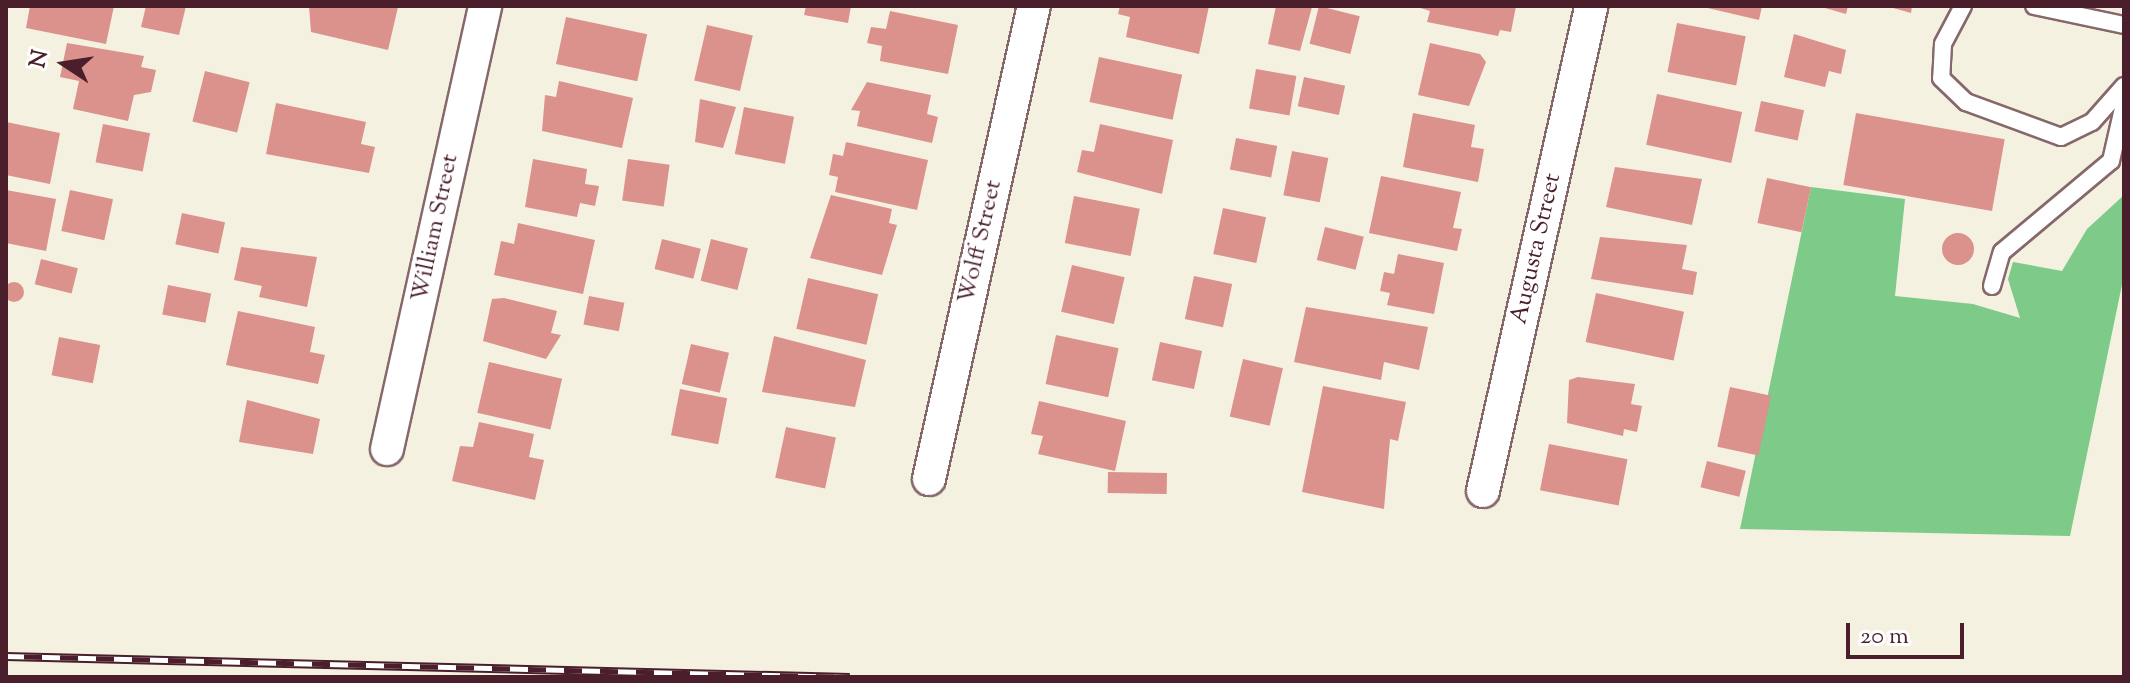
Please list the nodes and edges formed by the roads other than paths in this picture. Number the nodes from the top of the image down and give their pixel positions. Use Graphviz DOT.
graph roads {
  1 [pos="485,6"];
  2 [pos="1034,6"];
  3 [pos="1591,6"];
  4 [pos="1963,6"];
  5 [pos="2034,6"];
  6 [pos="2124,25"];
  7 [pos="2124,86"];
  8 [pos="2124,104"];
  9 [pos="1992,286"];
  10 [pos="387,449"];
  11 [pos="929,479"];
  12 [pos="1483,491"];
  1 -- 10 [label="street, William Street"];
  2 -- 11 [label="street, Wolff Street"];
  3 -- 12 [label="street, Augusta Street"];
  4 -- 7 [label="lane"];
  5 -- 6 [label="lane"];
  8 -- 9 [label="lane"];
}
